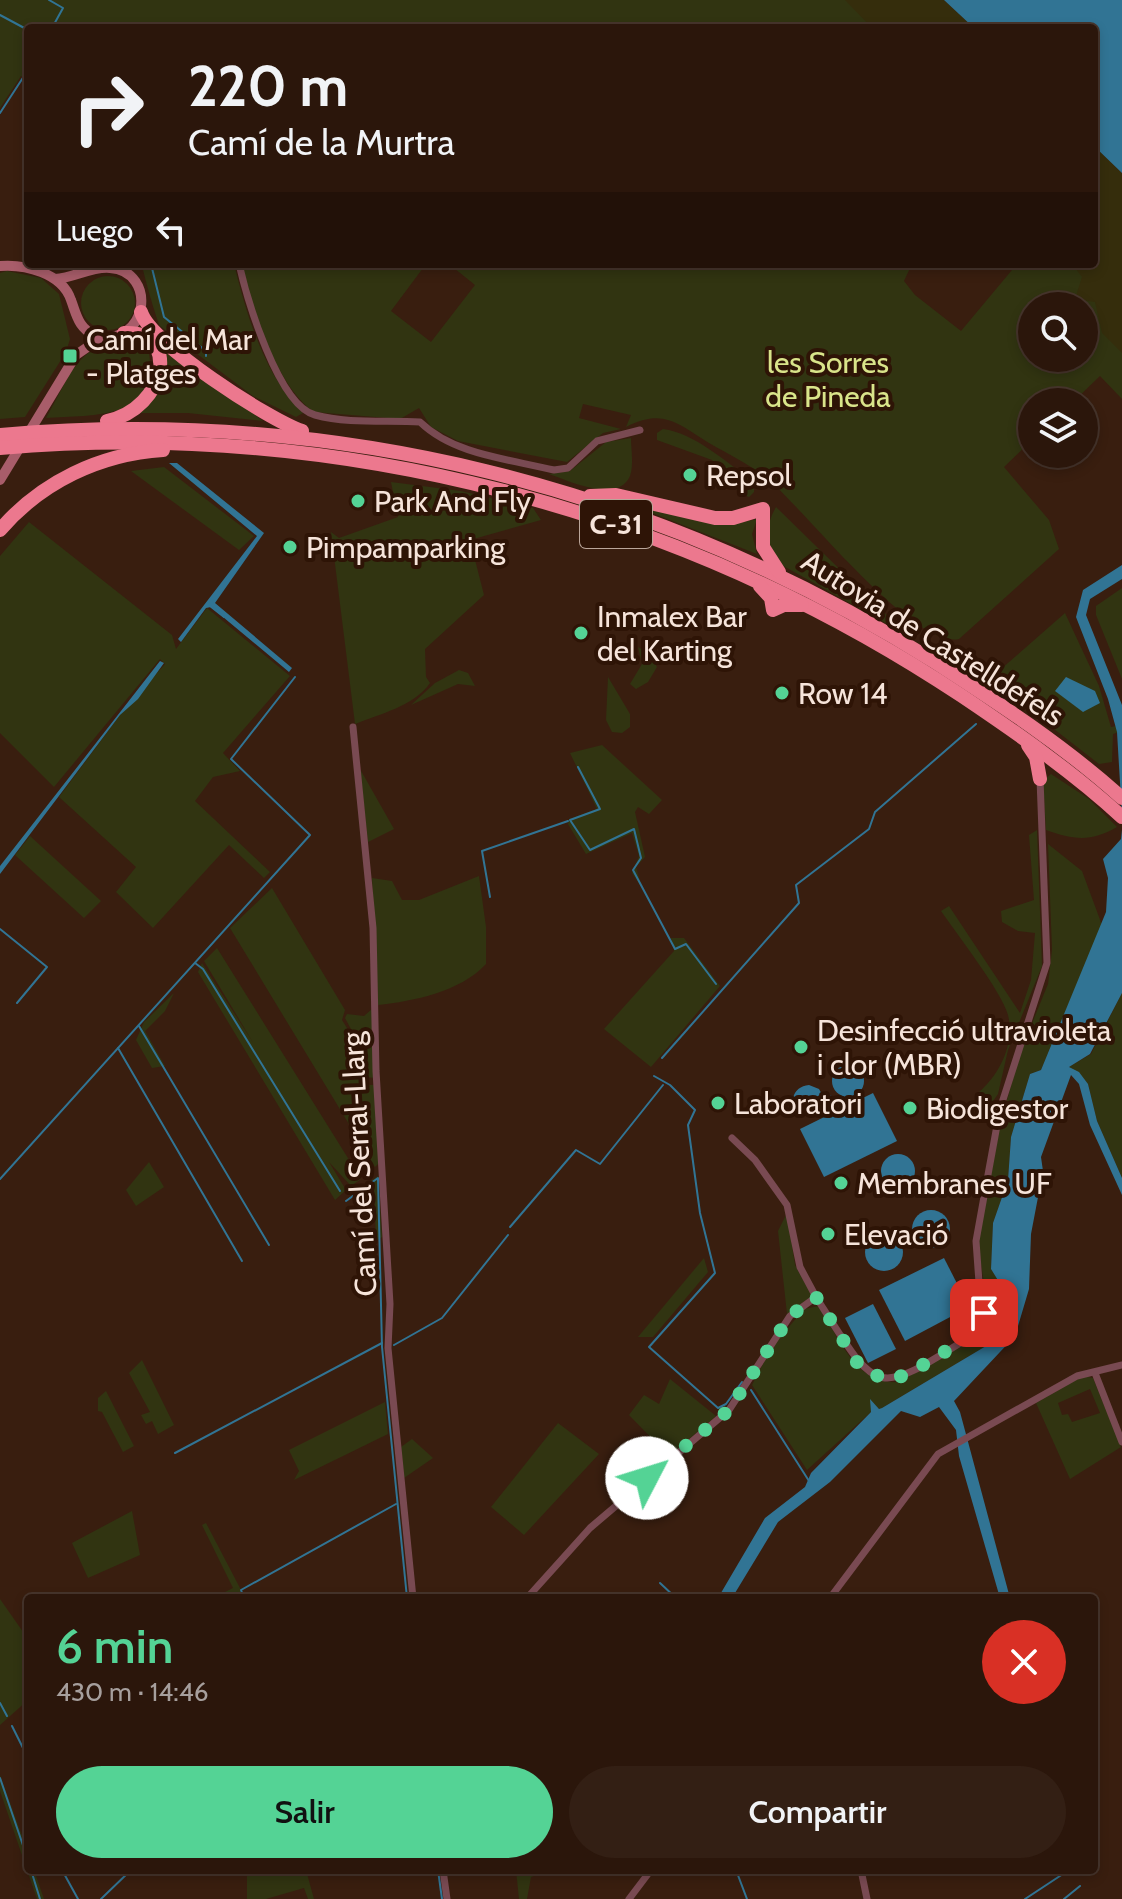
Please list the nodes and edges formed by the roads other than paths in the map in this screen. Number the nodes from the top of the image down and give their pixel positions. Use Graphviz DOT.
graph roads {
  1 [pos="0,266"];
  2 [pos="24,268"];
  3 [pos="29,268"];
  4 [pos="240,268"];
  5 [pos="87,274"];
  6 [pos="55,279"];
  7 [pos="72,302"];
  8 [pos="141,312"];
  9 [pos="77,320"];
  10 [pos="124,333"];
  11 [pos="102,337"];
  12 [pos="76,355"];
  13 [pos="81,428"];
  14 [pos="640,430"];
  15 [pos="0,435"];
  16 [pos="331,441"];
  17 [pos="218,445"];
  18 [pos="0,448"];
  19 [pos="3,475"];
  20 [pos="581,497"];
  21 [pos="0,530"];
  22 [pos="779,574"];
  23 [pos="353,727"];
  24 [pos="1017,733"];
  25 [pos="1040,779"];
  26 [pos="1074,779"];
  27 [pos="1119,805"];
  28 [pos="732,1138"];
  29 [pos="816,1297"];
  30 [pos="1122,1365"];
  31 [pos="1095,1373"];
  32 [pos="1122,1442"];
  33 [pos="413,1594"];
  34 [pos="531,1594"];
  35 [pos="833,1594"];
  36 [pos="444,1874"];
  37 [pos="648,1874"];
  38 [pos="862,1874"];
  39 [pos="447,1899"];
  40 [pos="629,1899"];
  41 [pos="867,1899"];
  1 -- 2 [label="main road"];
  3 -- 6 [label="main road"];
  4 -- 14 [label="street"];
  5 -- 6 [label="main road"];
  5 -- 7 [label="main road"];
  5 -- 8 [label="main road"];
  6 -- 7 [label="main road"];
  7 -- 9 [label="main road"];
  8 -- 10 [label="main road"];
  8 -- 16 [label="highway"];
  9 -- 11 [label="main road"];
  9 -- 12 [label="main road"];
  10 -- 11 [label="main road"];
  10 -- 13 [label="highway"];
  11 -- 12 [label="main road"];
  12 -- 19 [label="main road"];
  13 -- 15 [label="highway, Autovia de Castelldefels / C-31"];
  13 -- 16 [label="highway, Autovia de Castelldefels / C-31"];
  16 -- 20 [label="highway, Autovia de Castelldefels / C-31"];
  17 -- 18 [label="highway, Autovia de Castelldefels / C-31"];
  17 -- 21 [label="highway"];
  17 -- 24 [label="highway, Autovia de Castelldefels / C-31"];
  20 -- 22 [label="highway, Autovia de Castelldefels / C-31"];
  20 -- 22 [label="highway"];
  22 -- 27 [label="highway, Autovia de Castelldefels / C-31"];
  23 -- 33 [label="street, Camí del Serral-Llarg"];
  24 -- 25 [label="highway"];
  24 -- 26 [label="highway, Autovia de Castelldefels / C-31"];
  25 -- 26 [label="highway"];
  25 -- 29 [label="street"];
  26 -- 27 [label="highway, Autovia de Castelldefels / C-31"];
  28 -- 29 [label="street"];
  29 -- 34 [label="street"];
  30 -- 31 [label="street"];
  31 -- 32 [label="street"];
  31 -- 35 [label="street"];
  36 -- 39 [label="street"];
  37 -- 40 [label="street"];
  38 -- 41 [label="street"];
}
